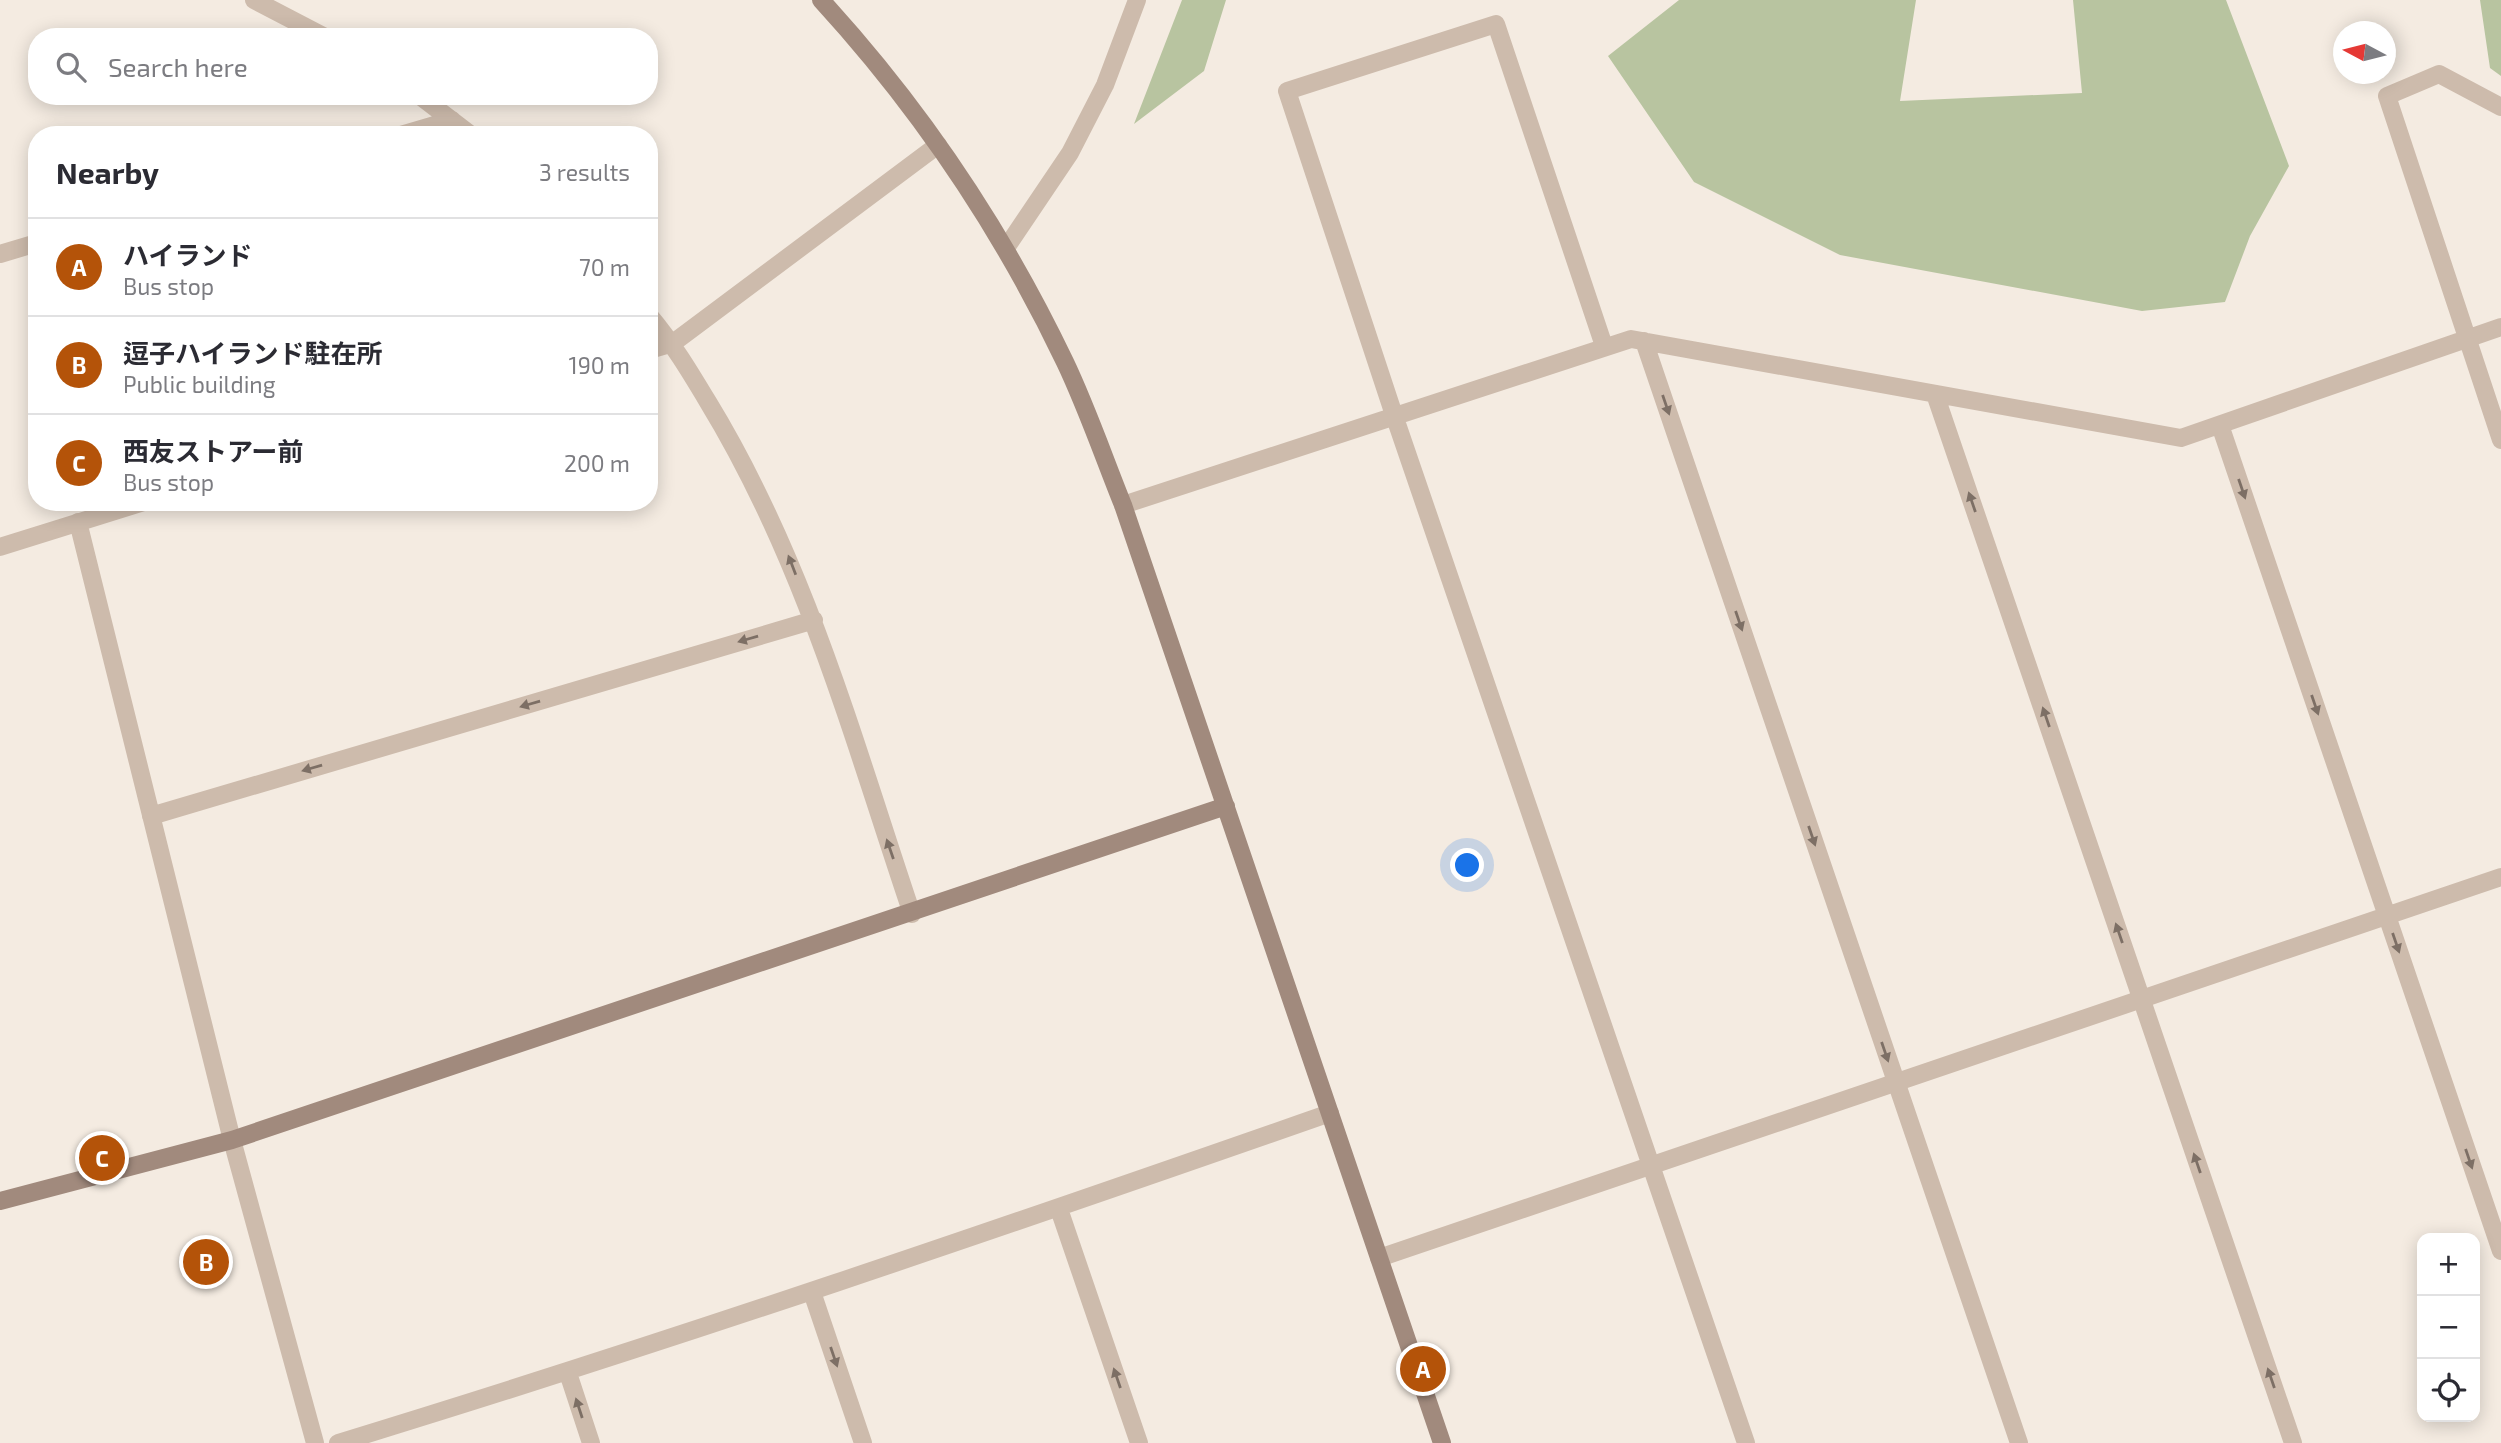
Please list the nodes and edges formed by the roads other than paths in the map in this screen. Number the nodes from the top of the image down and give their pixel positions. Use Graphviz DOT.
graph roads {
  1 [pos="254,0"];
  2 [pos="821,0"];
  3 [pos="1137,0"];
  4 [pos="308,28"];
  5 [pos="432,105"];
  6 [pos="2501,107"];
  7 [pos="452,120"];
  8 [pos="432,126"];
  9 [pos="460,126"];
  10 [pos="938,145"];
  11 [pos="28,246"];
  12 [pos="1006,248"];
  13 [pos="0,254"];
  14 [pos="658,326"];
  15 [pos="2501,327"];
  16 [pos="2466,339"];
  17 [pos="1644,341"];
  18 [pos="673,343"];
  19 [pos="1604,346"];
  20 [pos="658,347"];
  21 [pos="1936,394"];
  22 [pos="1394,415"];
  23 [pos="2220,425"];
  24 [pos="2501,440"];
  25 [pos="1123,505"];
  26 [pos="115,511"];
  27 [pos="78,522"];
  28 [pos="0,547"];
  29 [pos="814,620"];
  30 [pos="1226,806"];
  31 [pos="151,816"];
  32 [pos="2501,877"];
  33 [pos="912,914"];
  34 [pos="2387,917"];
  35 [pos="2141,997"];
  36 [pos="1897,1084"];
  37 [pos="1331,1113"];
  38 [pos="232,1140"];
  39 [pos="1651,1164"];
  40 [pos="0,1201"];
  41 [pos="1059,1209"];
  42 [pos="2501,1251"];
  43 [pos="1379,1258"];
  44 [pos="812,1292"];
  45 [pos="568,1373"];
  46 [pos="315,1443"];
  47 [pos="338,1443"];
  48 [pos="591,1443"];
  49 [pos="863,1443"];
  50 [pos="1139,1443"];
  51 [pos="1442,1443"];
  52 [pos="1746,1443"];
  53 [pos="2019,1443"];
  54 [pos="2292,1443"];
  1 -- 4 [label="street"];
  2 -- 10 [label="street"];
  3 -- 12 [label="street"];
  5 -- 7 [label="street"];
  6 -- 16 [label="street"];
  7 -- 8 [label="street"];
  7 -- 9 [label="street"];
  10 -- 12 [label="street"];
  10 -- 18 [label="street"];
  11 -- 13 [label="street"];
  12 -- 25 [label="street"];
  14 -- 18 [label="street"];
  15 -- 16 [label="street"];
  16 -- 23 [label="street"];
  16 -- 24 [label="street"];
  17 -- 19 [label="street"];
  17 -- 21 [label="street"];
  17 -- 36 [label="street, one-way"];
  18 -- 20 [label="street"];
  29 -- 18 [label="street, one-way"];
  19 -- 22 [label="street"];
  19 -- 22 [label="street"];
  21 -- 23 [label="street"];
  35 -- 21 [label="street, one-way"];
  22 -- 25 [label="street"];
  22 -- 39 [label="street"];
  23 -- 34 [label="street, one-way"];
  25 -- 30 [label="street"];
  26 -- 27 [label="street"];
  27 -- 28 [label="street"];
  27 -- 31 [label="street"];
  29 -- 31 [label="street, one-way"];
  33 -- 29 [label="street, one-way"];
  30 -- 33 [label="street"];
  30 -- 37 [label="street"];
  31 -- 38 [label="street"];
  32 -- 34 [label="street"];
  33 -- 38 [label="street"];
  34 -- 35 [label="street"];
  34 -- 42 [label="street, one-way"];
  35 -- 36 [label="street"];
  54 -- 35 [label="street, one-way"];
  36 -- 39 [label="street"];
  36 -- 53 [label="street"];
  37 -- 41 [label="street"];
  37 -- 43 [label="street"];
  38 -- 40 [label="street"];
  38 -- 46 [label="street"];
  39 -- 43 [label="street"];
  39 -- 52 [label="street"];
  41 -- 44 [label="street"];
  50 -- 41 [label="street, one-way"];
  43 -- 51 [label="street"];
  44 -- 45 [label="street"];
  44 -- 49 [label="street, one-way"];
  45 -- 47 [label="street"];
  48 -- 45 [label="street, one-way"];
}
